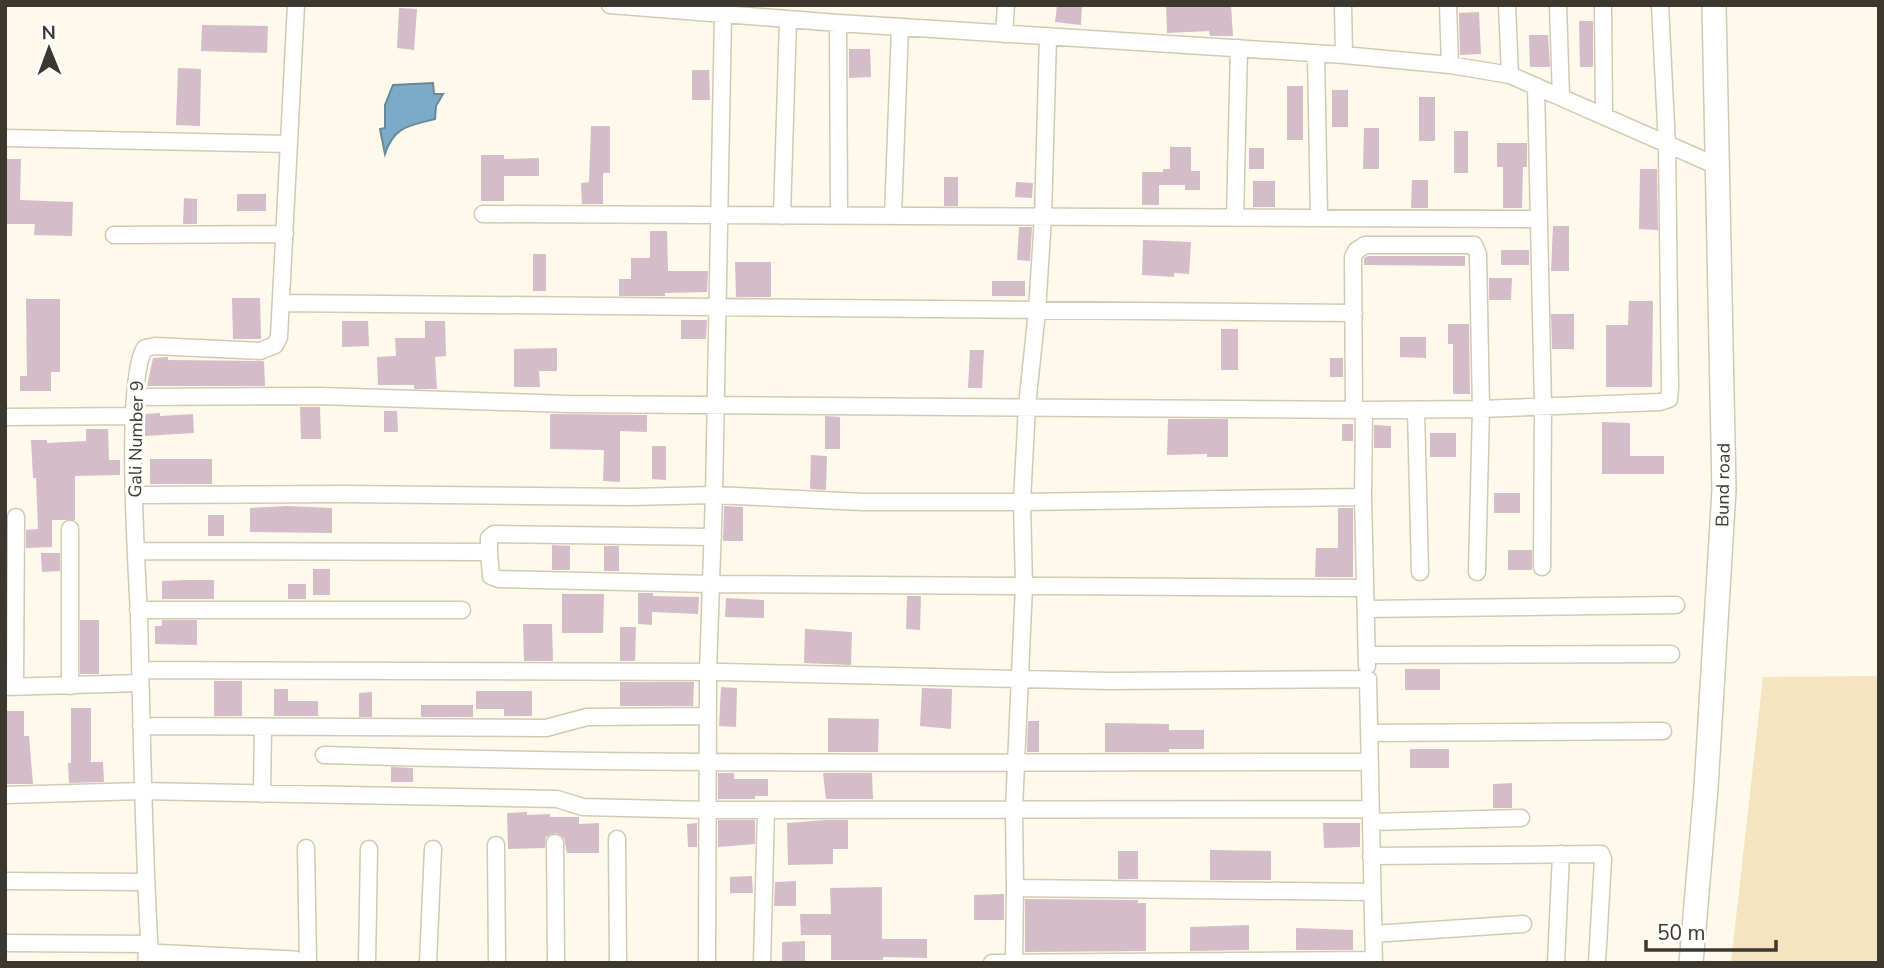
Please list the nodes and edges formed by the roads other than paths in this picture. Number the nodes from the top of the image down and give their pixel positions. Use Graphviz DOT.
graph roads {
  1 [pos="296,5"];
  2 [pos="610,5"];
  3 [pos="1006,5"];
  4 [pos="1343,5"];
  5 [pos="1448,5"];
  6 [pos="1507,5"];
  7 [pos="1558,5"];
  8 [pos="1604,5"];
  9 [pos="1660,5"];
  10 [pos="1714,5"];
  11 [pos="638,7"];
  12 [pos="723,15"];
  13 [pos="788,19"];
  14 [pos="838,23"];
  15 [pos="900,27"];
  16 [pos="1004,34"];
  17 [pos="1048,36"];
  18 [pos="1239,48"];
  19 [pos="1316,53"];
  20 [pos="1344,55"];
  21 [pos="1450,65"];
  22 [pos="1510,75"];
  23 [pos="1536,86"];
  24 [pos="1561,97"];
  25 [pos="1604,116"];
  26 [pos="5,138"];
  27 [pos="289,144"];
  28 [pos="1667,146"];
  29 [pos="1717,166"];
  30 [pos="483,214"];
  31 [pos="719,216"];
  32 [pos="782,216"];
  33 [pos="839,216"];
  34 [pos="893,216"];
  35 [pos="1043,217"];
  36 [pos="1319,218"];
  37 [pos="1236,219"];
  38 [pos="1539,219"];
  39 [pos="285,234"];
  40 [pos="114,235"];
  41 [pos="281,303"];
  42 [pos="717,308"];
  43 [pos="1037,311"];
  44 [pos="1353,313"];
  45 [pos="135,397"];
  46 [pos="715,404"];
  47 [pos="1543,406"];
  48 [pos="1027,407"];
  49 [pos="1482,409"];
  50 [pos="1359,410"];
  51 [pos="1416,410"];
  52 [pos="135,416"];
  53 [pos="5,417"];
  54 [pos="135,495"];
  55 [pos="714,495"];
  56 [pos="1363,497"];
  57 [pos="1022,502"];
  58 [pos="16,517"];
  59 [pos="70,529"];
  60 [pos="713,537"];
  61 [pos="137,551"];
  62 [pos="489,552"];
  63 [pos="1542,567"];
  64 [pos="1420,572"];
  65 [pos="1478,572"];
  66 [pos="711,584"];
  67 [pos="1024,586"];
  68 [pos="1366,588"];
  69 [pos="1676,605"];
  70 [pos="138,610"];
  71 [pos="462,610"];
  72 [pos="1366,610"];
  73 [pos="1671,654"];
  74 [pos="1367,655"];
  75 [pos="708,672"];
  76 [pos="140,677"];
  77 [pos="1368,678"];
  78 [pos="1021,679"];
  79 [pos="70,685"];
  80 [pos="10,687"];
  81 [pos="707,716"];
  82 [pos="141,726"];
  83 [pos="263,727"];
  84 [pos="1662,731"];
  85 [pos="1369,733"];
  86 [pos="324,755"];
  87 [pos="707,762"];
  88 [pos="1016,762"];
  89 [pos="1370,762"];
  90 [pos="142,791"];
  91 [pos="262,794"];
  92 [pos="5,795"];
  93 [pos="707,810"];
  94 [pos="766,810"];
  95 [pos="1014,810"];
  96 [pos="1370,816"];
  97 [pos="1521,818"];
  98 [pos="617,839"];
  99 [pos="555,843"];
  100 [pos="496,845"];
  101 [pos="306,848"];
  102 [pos="369,849"];
  103 [pos="433,849"];
  104 [pos="1561,854"];
  105 [pos="1371,856"];
  106 [pos="5,881"];
  107 [pos="146,882"];
  108 [pos="1015,887"];
  109 [pos="1372,892"];
  110 [pos="1523,924"];
  111 [pos="1373,934"];
  112 [pos="5,943"];
  113 [pos="150,954"];
  114 [pos="1373,961"];
  115 [pos="1014,962"];
  116 [pos="294,963"];
  117 [pos="308,963"];
  118 [pos="367,963"];
  119 [pos="428,963"];
  120 [pos="497,963"];
  121 [pos="556,963"];
  122 [pos="618,963"];
  123 [pos="707,963"];
  124 [pos="762,963"];
  125 [pos="992,963"];
  126 [pos="1556,963"];
  127 [pos="1597,963"];
  128 [pos="1691,963"];
  1 -- 27 [label="street, Gali Number 9"];
  2 -- 11 [label="street"];
  3 -- 16 [label="street"];
  4 -- 20 [label="street"];
  5 -- 21 [label="street"];
  6 -- 22 [label="street"];
  7 -- 24 [label="street"];
  8 -- 25 [label="street"];
  9 -- 28 [label="street"];
  10 -- 29 [label="street, Bund road"];
  11 -- 12 [label="street"];
  12 -- 13 [label="street"];
  12 -- 31 [label="street"];
  13 -- 14 [label="street"];
  13 -- 32 [label="street"];
  14 -- 15 [label="street"];
  14 -- 33 [label="street"];
  15 -- 16 [label="street"];
  15 -- 34 [label="street"];
  16 -- 17 [label="street"];
  17 -- 18 [label="street"];
  17 -- 35 [label="street"];
  18 -- 19 [label="street"];
  18 -- 37 [label="street"];
  19 -- 20 [label="street"];
  19 -- 36 [label="street"];
  20 -- 21 [label="street"];
  21 -- 22 [label="street"];
  22 -- 23 [label="street"];
  23 -- 24 [label="street"];
  23 -- 38 [label="street"];
  24 -- 25 [label="street"];
  25 -- 28 [label="street"];
  26 -- 27 [label="street"];
  27 -- 39 [label="street, Gali Number 9"];
  28 -- 29 [label="street"];
  28 -- 47 [label="street"];
  29 -- 128 [label="street, Bund road"];
  30 -- 31 [label="street"];
  31 -- 32 [label="street"];
  31 -- 42 [label="street"];
  32 -- 33 [label="street"];
  33 -- 34 [label="street"];
  34 -- 35 [label="street"];
  35 -- 37 [label="street"];
  35 -- 43 [label="street"];
  36 -- 37 [label="street"];
  36 -- 38 [label="street"];
  38 -- 47 [label="street"];
  39 -- 40 [label="street"];
  39 -- 41 [label="street, Gali Number 9"];
  41 -- 42 [label="street"];
  41 -- 45 [label="street, Gali Number 9"];
  42 -- 43 [label="street"];
  42 -- 46 [label="street"];
  43 -- 44 [label="street"];
  43 -- 48 [label="street"];
  44 -- 49 [label="street"];
  44 -- 50 [label="street"];
  45 -- 46 [label="street"];
  45 -- 52 [label="street, Gali Number 9"];
  46 -- 48 [label="street"];
  46 -- 55 [label="street"];
  47 -- 49 [label="street"];
  47 -- 63 [label="street"];
  48 -- 50 [label="street"];
  48 -- 57 [label="street"];
  49 -- 51 [label="street"];
  49 -- 65 [label="street"];
  50 -- 51 [label="street"];
  50 -- 56 [label="street"];
  51 -- 64 [label="street"];
  52 -- 53 [label="street"];
  52 -- 54 [label="street, Gali Number 9"];
  54 -- 55 [label="street"];
  54 -- 61 [label="street, Gali Number 9"];
  55 -- 57 [label="street"];
  55 -- 60 [label="street"];
  56 -- 57 [label="street"];
  56 -- 68 [label="street"];
  57 -- 67 [label="street"];
  58 -- 80 [label="street"];
  59 -- 79 [label="street"];
  60 -- 62 [label="street"];
  60 -- 66 [label="street"];
  61 -- 62 [label="street"];
  61 -- 70 [label="street, Gali Number 9"];
  62 -- 66 [label="street"];
  66 -- 67 [label="street"];
  66 -- 75 [label="street"];
  67 -- 68 [label="street"];
  67 -- 78 [label="street"];
  68 -- 72 [label="street"];
  69 -- 72 [label="street"];
  70 -- 71 [label="street"];
  70 -- 76 [label="street, Gali Number 9"];
  72 -- 74 [label="street"];
  73 -- 74 [label="street"];
  74 -- 77 [label="street"];
  75 -- 76 [label="street"];
  75 -- 78 [label="street"];
  75 -- 81 [label="street"];
  76 -- 79 [label="street"];
  76 -- 82 [label="street, Gali Number 9"];
  77 -- 78 [label="street"];
  77 -- 85 [label="street"];
  78 -- 88 [label="street"];
  79 -- 80 [label="street"];
  81 -- 83 [label="street"];
  81 -- 87 [label="street"];
  82 -- 83 [label="street"];
  82 -- 90 [label="street, Gali Number 9"];
  83 -- 91 [label="street"];
  84 -- 85 [label="street"];
  85 -- 89 [label="street"];
  86 -- 87 [label="street"];
  87 -- 88 [label="street"];
  87 -- 93 [label="street"];
  88 -- 89 [label="street"];
  88 -- 95 [label="street"];
  89 -- 96 [label="street"];
  90 -- 91 [label="street"];
  90 -- 92 [label="street"];
  90 -- 107 [label="street, Gali Number 9"];
  91 -- 93 [label="street"];
  93 -- 94 [label="street"];
  93 -- 123 [label="street"];
  94 -- 95 [label="street"];
  94 -- 124 [label="street"];
  95 -- 96 [label="street"];
  95 -- 108 [label="street"];
  96 -- 97 [label="street"];
  96 -- 105 [label="street"];
  98 -- 122 [label="street"];
  99 -- 121 [label="street"];
  100 -- 120 [label="street"];
  101 -- 117 [label="street"];
  102 -- 118 [label="street"];
  103 -- 119 [label="street"];
  104 -- 105 [label="street"];
  104 -- 126 [label="street"];
  104 -- 127 [label="street"];
  105 -- 109 [label="street"];
  106 -- 107 [label="street"];
  107 -- 113 [label="street, Gali Number 9"];
  108 -- 109 [label="street"];
  108 -- 115 [label="street"];
  109 -- 111 [label="street"];
  110 -- 111 [label="street"];
  111 -- 114 [label="street"];
  112 -- 113 [label="street"];
  113 -- 116 [label="street"];
  114 -- 115 [label="street"];
  115 -- 125 [label="street"];
}
